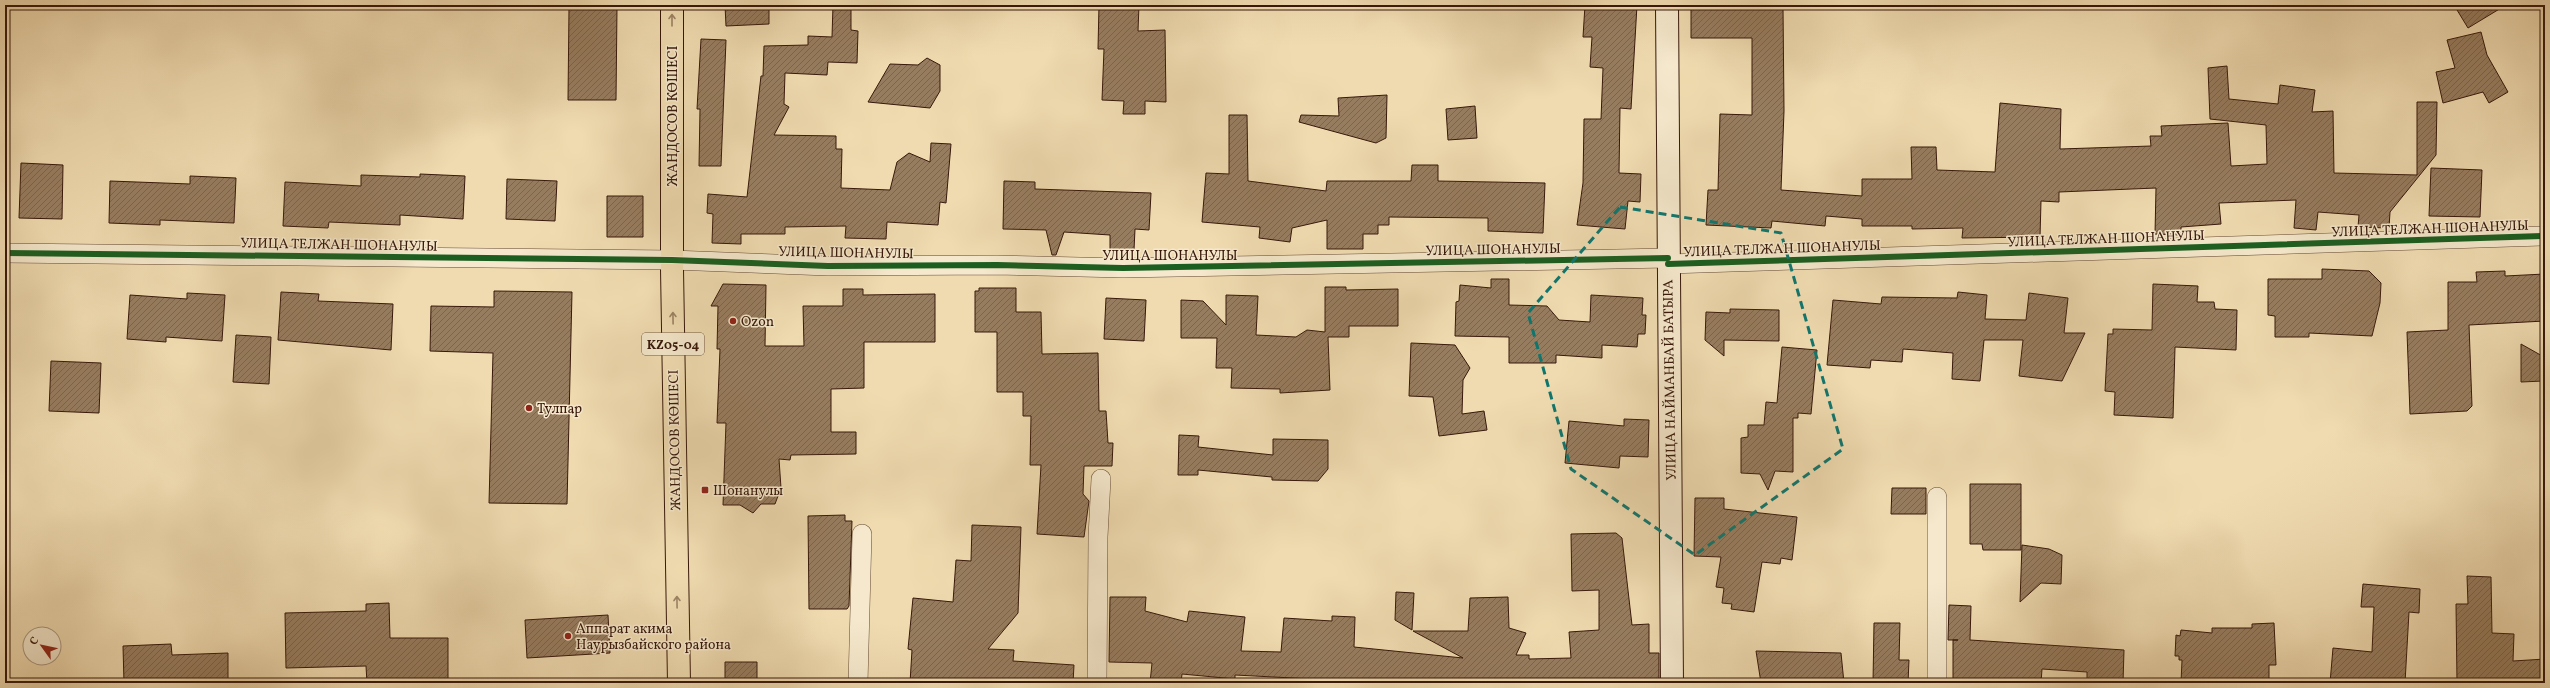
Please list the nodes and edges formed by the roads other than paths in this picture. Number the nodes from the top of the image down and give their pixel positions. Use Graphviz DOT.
graph roads {
  1 [pos="672,5"];
  2 [pos="1667,5"];
  3 [pos="2545,236"];
  4 [pos="5,253"];
  5 [pos="672,260"];
  6 [pos="1668,261"];
  7 [pos="1101,478"];
  8 [pos="1937,497"];
  9 [pos="862,534"];
  10 [pos="679,683"];
  11 [pos="858,683"];
  12 [pos="1097,683"];
  13 [pos="1672,683"];
  14 [pos="1937,683"];
  5 -- 1 [label="main road, ЖАНДОСОВ КӨШЕСІ / KZ05-04, one-way"];
  2 -- 6 [label="street, УЛИЦА НАЙМАНБАЙ БАТЫРА"];
  3 -- 6 [label="street, УЛИЦА ТЕЛЖАН ШОНАНУЛЫ"];
  4 -- 5 [label="street, УЛИЦА ТЕЛЖАН ШОНАНУЛЫ"];
  5 -- 6 [label="street, УЛИЦА ШОНАНУЛЫ"];
  10 -- 5 [label="main road, ЖАНДОСОВ КӨШЕСІ / KZ05-04, one-way"];
  6 -- 13 [label="street, УЛИЦА НАЙМАНБАЙ БАТЫРА"];
  7 -- 12 [label="street"];
  8 -- 14 [label="street"];
  9 -- 11 [label="street"];
}
